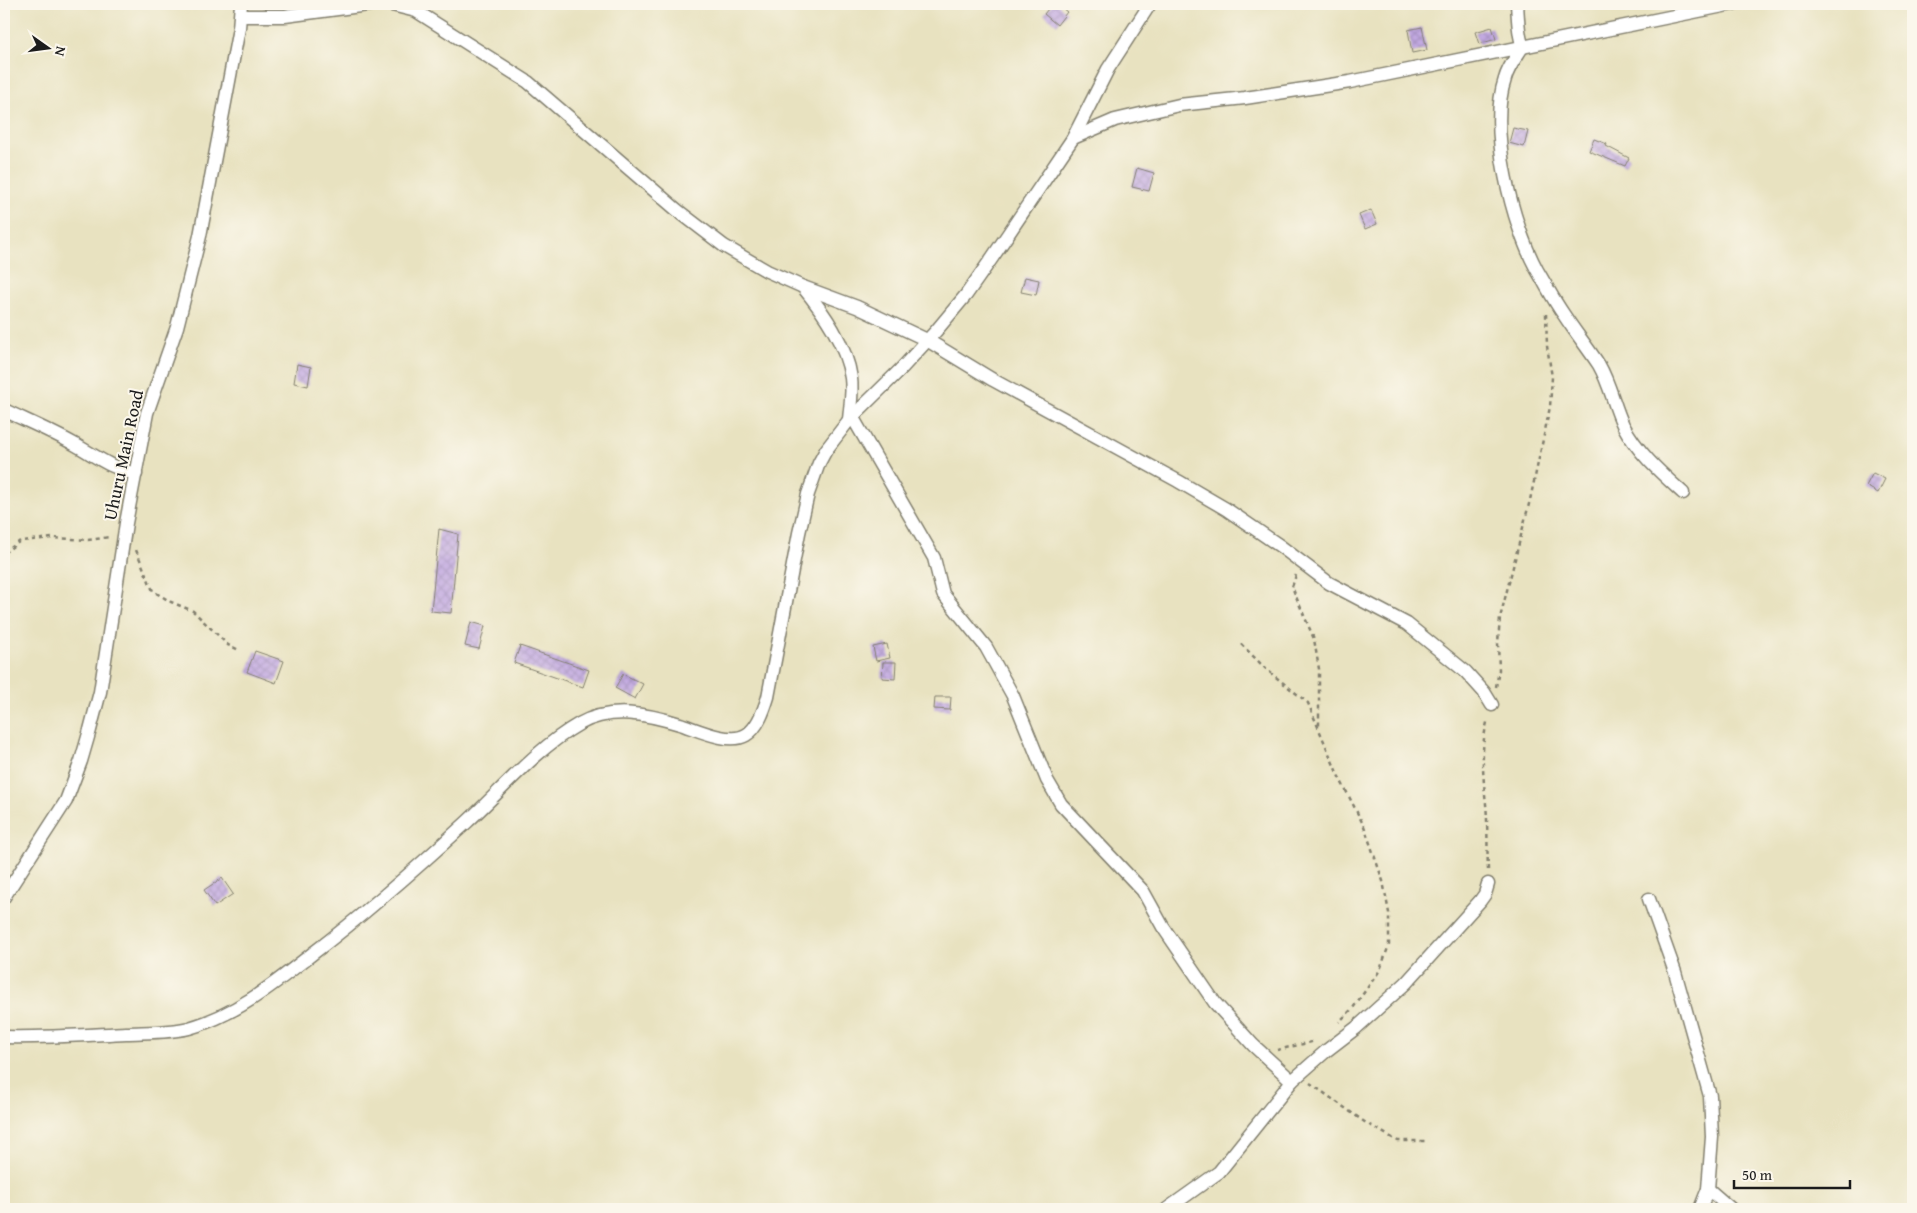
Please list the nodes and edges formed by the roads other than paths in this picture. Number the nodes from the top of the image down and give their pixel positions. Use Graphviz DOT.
graph roads {
  1 [pos="375,4"];
  2 [pos="388,4"];
  3 [pos="1150,4"];
  4 [pos="1517,4"];
  5 [pos="1733,4"];
  6 [pos="241,10"];
  7 [pos="1523,46"];
  8 [pos="1073,138"];
  9 [pos="803,287"];
  10 [pos="927,340"];
  11 [pos="4,410"];
  12 [pos="851,419"];
  13 [pos="136,474"];
  14 [pos="1683,493"];
  15 [pos="1492,706"];
  16 [pos="1488,884"];
  17 [pos="4,897"];
  18 [pos="1649,899"];
  19 [pos="4,1037"];
  20 [pos="1295,1078"];
  21 [pos="1708,1189"];
  22 [pos="1167,1209"];
  23 [pos="1700,1209"];
  24 [pos="1731,1209"];
  1 -- 6 [label="street"];
  2 -- 9 [label="street"];
  3 -- 8 [label="street"];
  4 -- 7 [label="street"];
  5 -- 7 [label="street"];
  6 -- 13 [label="street, Uhuru Main Road"];
  7 -- 8 [label="street"];
  7 -- 14 [label="street"];
  8 -- 10 [label="street"];
  9 -- 10 [label="street"];
  9 -- 12 [label="street"];
  10 -- 12 [label="street"];
  10 -- 15 [label="street"];
  11 -- 13 [label="street"];
  12 -- 19 [label="street"];
  12 -- 20 [label="street"];
  13 -- 17 [label="street, Uhuru Main Road"];
  16 -- 20 [label="street"];
  18 -- 21 [label="street"];
  20 -- 22 [label="street"];
  21 -- 23 [label="street"];
  21 -- 24 [label="street"];
}
